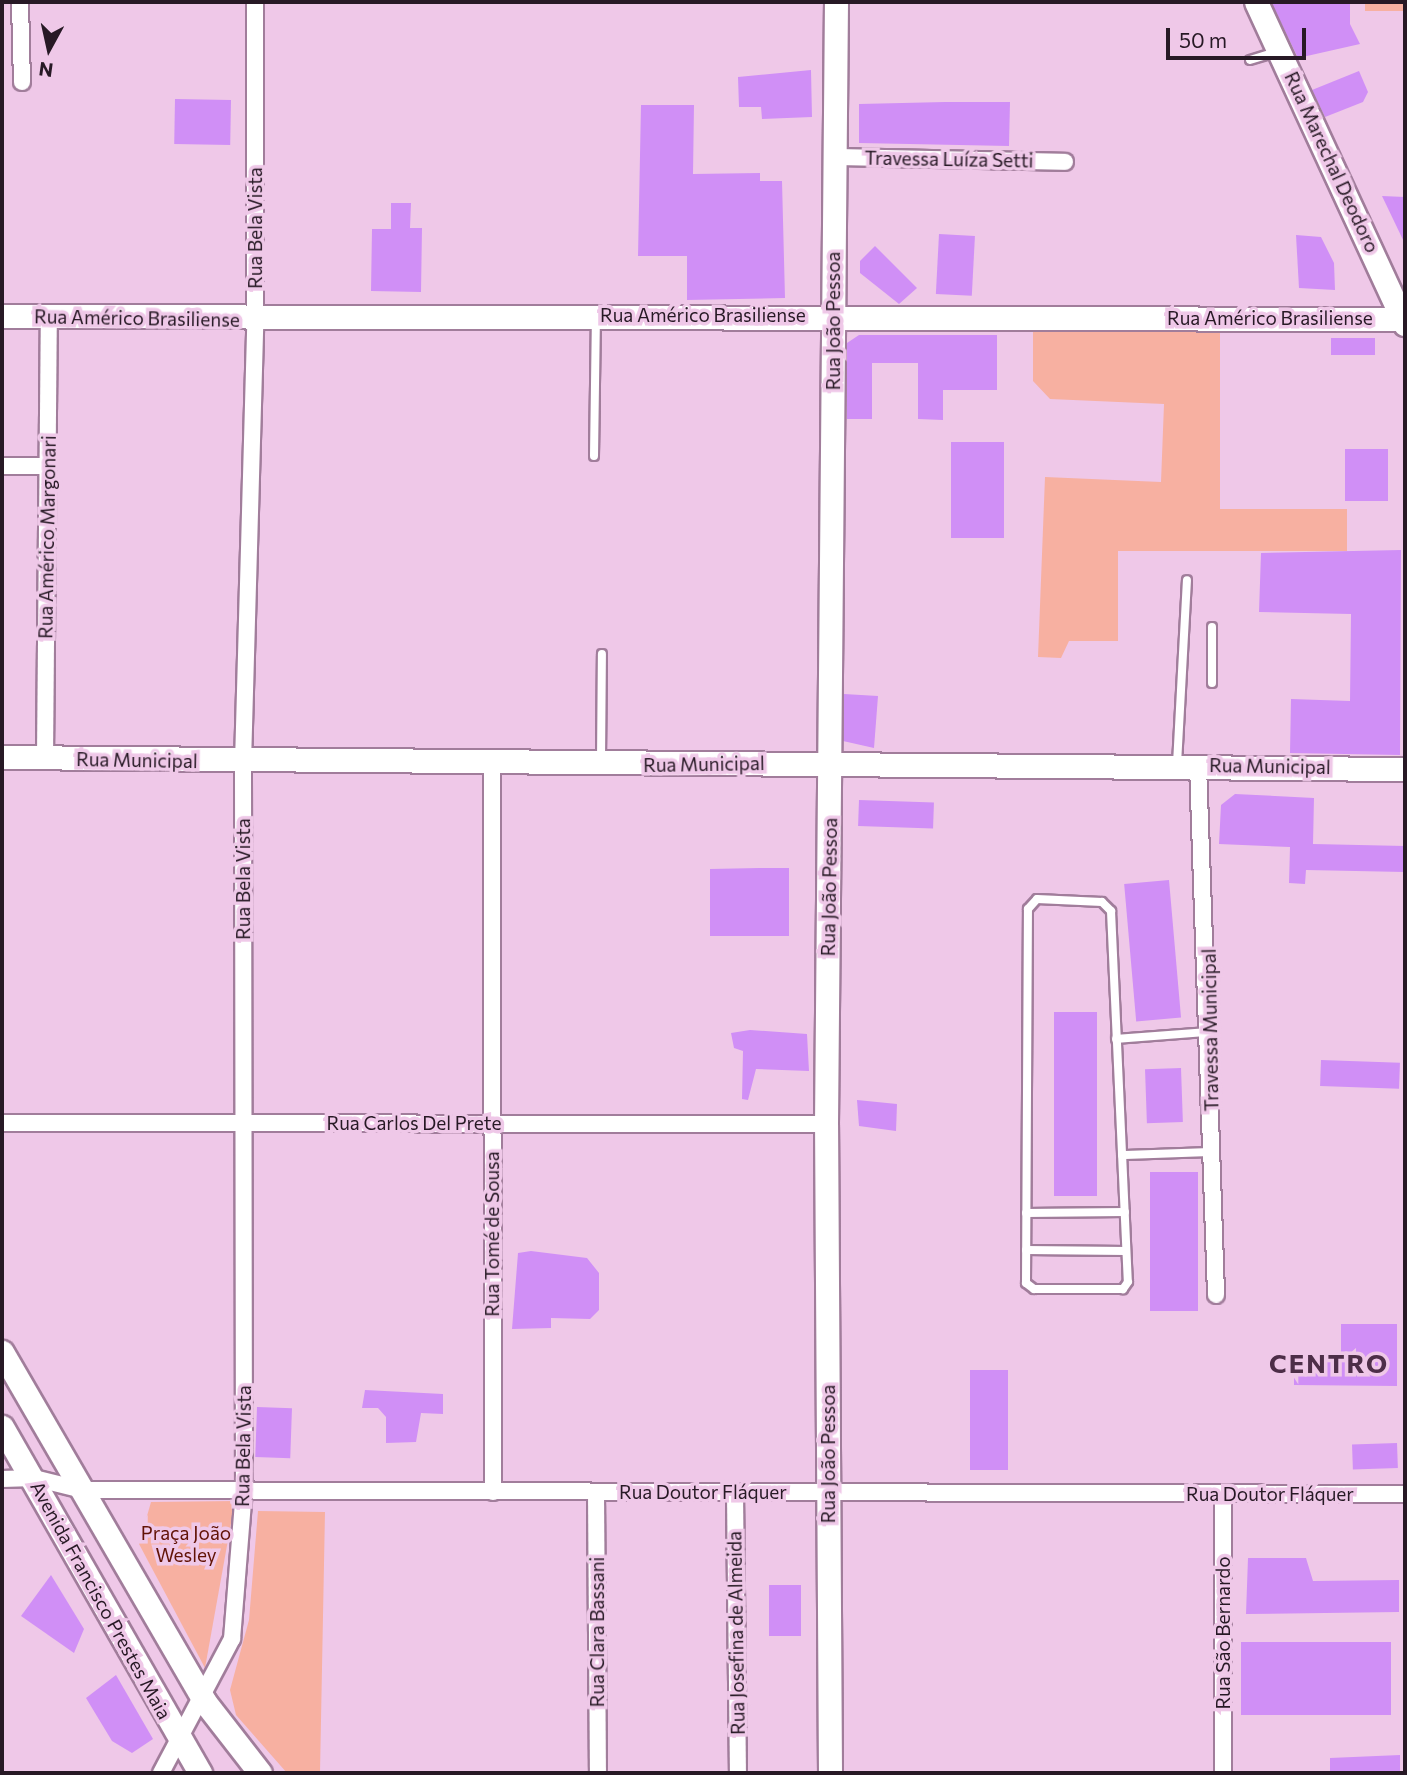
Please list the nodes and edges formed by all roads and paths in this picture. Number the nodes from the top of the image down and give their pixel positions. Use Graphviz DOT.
graph roads {
  1 [pos="20,2"];
  2 [pos="255,2"];
  3 [pos="836,2"];
  4 [pos="1256,2"];
  5 [pos="1279,51"];
  6 [pos="1250,60"];
  7 [pos="22,82"];
  8 [pos="834,156"];
  9 [pos="1065,162"];
  10 [pos="596,315"];
  11 [pos="833,315"];
  12 [pos="2,316"];
  13 [pos="49,317"];
  14 [pos="255,320"];
  15 [pos="1405,321"];
  16 [pos="594,456"];
  17 [pos="2,466"];
  18 [pos="48,466"];
  19 [pos="1187,579"];
  20 [pos="1212,627"];
  21 [pos="602,654"];
  22 [pos="1212,683"];
  23 [pos="2,757"];
  24 [pos="45,757"];
  25 [pos="831,761"];
  26 [pos="243,763"];
  27 [pos="1187,764"];
  28 [pos="601,765"];
  29 [pos="492,766"];
  30 [pos="1405,769"];
  31 [pos="1210,1032"];
  32 [pos="1116,1038"];
  33 [pos="243,1123"];
  34 [pos="492,1123"];
  35 [pos="2,1124"];
  36 [pos="826,1124"];
  37 [pos="1213,1152"];
  38 [pos="1122,1155"];
  39 [pos="1125,1212"];
  40 [pos="1026,1213"];
  41 [pos="1026,1250"];
  42 [pos="1126,1251"];
  43 [pos="1216,1295"];
  44 [pos="2,1352"];
  45 [pos="2,1427"];
  46 [pos="34,1478"];
  47 [pos="2,1479"];
  48 [pos="82,1490"];
  49 [pos="244,1491"];
  50 [pos="493,1492"];
  51 [pos="596,1492"];
  52 [pos="735,1492"];
  53 [pos="828,1493"];
  54 [pos="1223,1494"];
  55 [pos="1405,1494"];
  56 [pos="204,1701"];
  57 [pos="179,1743"];
  58 [pos="161,1773"];
  59 [pos="200,1773"];
  60 [pos="260,1773"];
  61 [pos="598,1773"];
  62 [pos="738,1773"];
  63 [pos="830,1773"];
  64 [pos="1223,1773"];
  1 -- 7 [label="street"];
  2 -- 14 [label="street, Rua Bela Vista"];
  3 -- 8 [label="street, Rua João Pessoa"];
  4 -- 5 [label="street, Rua Marechal Deodoro"];
  5 -- 6 [label="lane"];
  5 -- 15 [label="street, Rua Marechal Deodoro"];
  8 -- 9 [label="street, Travessa Luíza Setti"];
  8 -- 11 [label="street, Rua João Pessoa"];
  10 -- 11 [label="street, Rua Américo Brasiliense"];
  10 -- 14 [label="street, Rua Américo Brasiliense"];
  10 -- 16 [label="lane"];
  11 -- 15 [label="street, Rua Américo Brasiliense"];
  11 -- 25 [label="street, Rua João Pessoa"];
  12 -- 13 [label="street, Rua Américo Brasiliense"];
  13 -- 14 [label="street, Rua Américo Brasiliense"];
  13 -- 18 [label="street, Rua Américo Margonari"];
  14 -- 26 [label="street, Rua Bela Vista"];
  17 -- 18 [label="street"];
  18 -- 24 [label="street, Rua Américo Margonari"];
  19 -- 27 [label="lane"];
  20 -- 22 [label="lane"];
  21 -- 28 [label="lane"];
  23 -- 24 [label="street, Rua Municipal"];
  24 -- 26 [label="street, Rua Municipal"];
  25 -- 27 [label="street, Rua Municipal"];
  25 -- 28 [label="street, Rua Municipal"];
  25 -- 36 [label="street, Rua João Pessoa"];
  26 -- 29 [label="street, Rua Municipal"];
  26 -- 33 [label="street, Rua Bela Vista"];
  27 -- 30 [label="street, Rua Municipal"];
  27 -- 31 [label="street, Travessa Municipal"];
  28 -- 29 [label="street, Rua Municipal"];
  29 -- 34 [label="street, Rua Tomé de Sousa"];
  31 -- 32 [label="lane"];
  31 -- 37 [label="street, Travessa Municipal"];
  32 -- 38 [label="lane"];
  32 -- 40 [label="lane"];
  33 -- 34 [label="street, Rua Carlos Del Prete"];
  33 -- 35 [label="street, Rua Carlos Del Prete"];
  33 -- 49 [label="street, Rua Bela Vista"];
  34 -- 36 [label="street, Rua Carlos Del Prete"];
  34 -- 50 [label="street, Rua Tomé de Sousa"];
  36 -- 53 [label="street, Rua João Pessoa"];
  37 -- 38 [label="lane"];
  37 -- 43 [label="street, Travessa Municipal"];
  38 -- 39 [label="lane"];
  39 -- 40 [label="lane"];
  39 -- 42 [label="lane"];
  40 -- 41 [label="lane"];
  41 -- 42 [label="lane"];
  41 -- 42 [label="lane"];
  44 -- 48 [label="street, Avenida Francisco Prestes Maia"];
  45 -- 46 [label="street, Avenida Francisco Prestes Maia"];
  46 -- 47 [label="street, Rua Doutor Fláquer"];
  46 -- 48 [label="street, Rua Doutor Fláquer"];
  46 -- 57 [label="street, Avenida Francisco Prestes Maia"];
  48 -- 49 [label="street, Rua Doutor Fláquer"];
  48 -- 56 [label="street, Avenida Francisco Prestes Maia"];
  49 -- 50 [label="street, Rua Doutor Fláquer"];
  49 -- 56 [label="street, Rua Bela Vista"];
  50 -- 51 [label="street, Rua Doutor Fláquer"];
  51 -- 52 [label="street, Rua Doutor Fláquer"];
  51 -- 61 [label="street, Rua Clara Bassani"];
  52 -- 53 [label="street, Rua Doutor Fláquer"];
  52 -- 62 [label="street, Rua Josefina de Almeida"];
  53 -- 54 [label="street, Rua Doutor Fláquer"];
  53 -- 63 [label="street, Rua João Pessoa"];
  54 -- 55 [label="street, Rua Doutor Fláquer"];
  54 -- 64 [label="street, Rua São Bernardo"];
  56 -- 57 [label="street, Rua Bela Vista"];
  56 -- 60 [label="street, Avenida Francisco Prestes Maia"];
  57 -- 58 [label="street, Rua Bela Vista"];
  57 -- 59 [label="street, Avenida Francisco Prestes Maia"];
}
